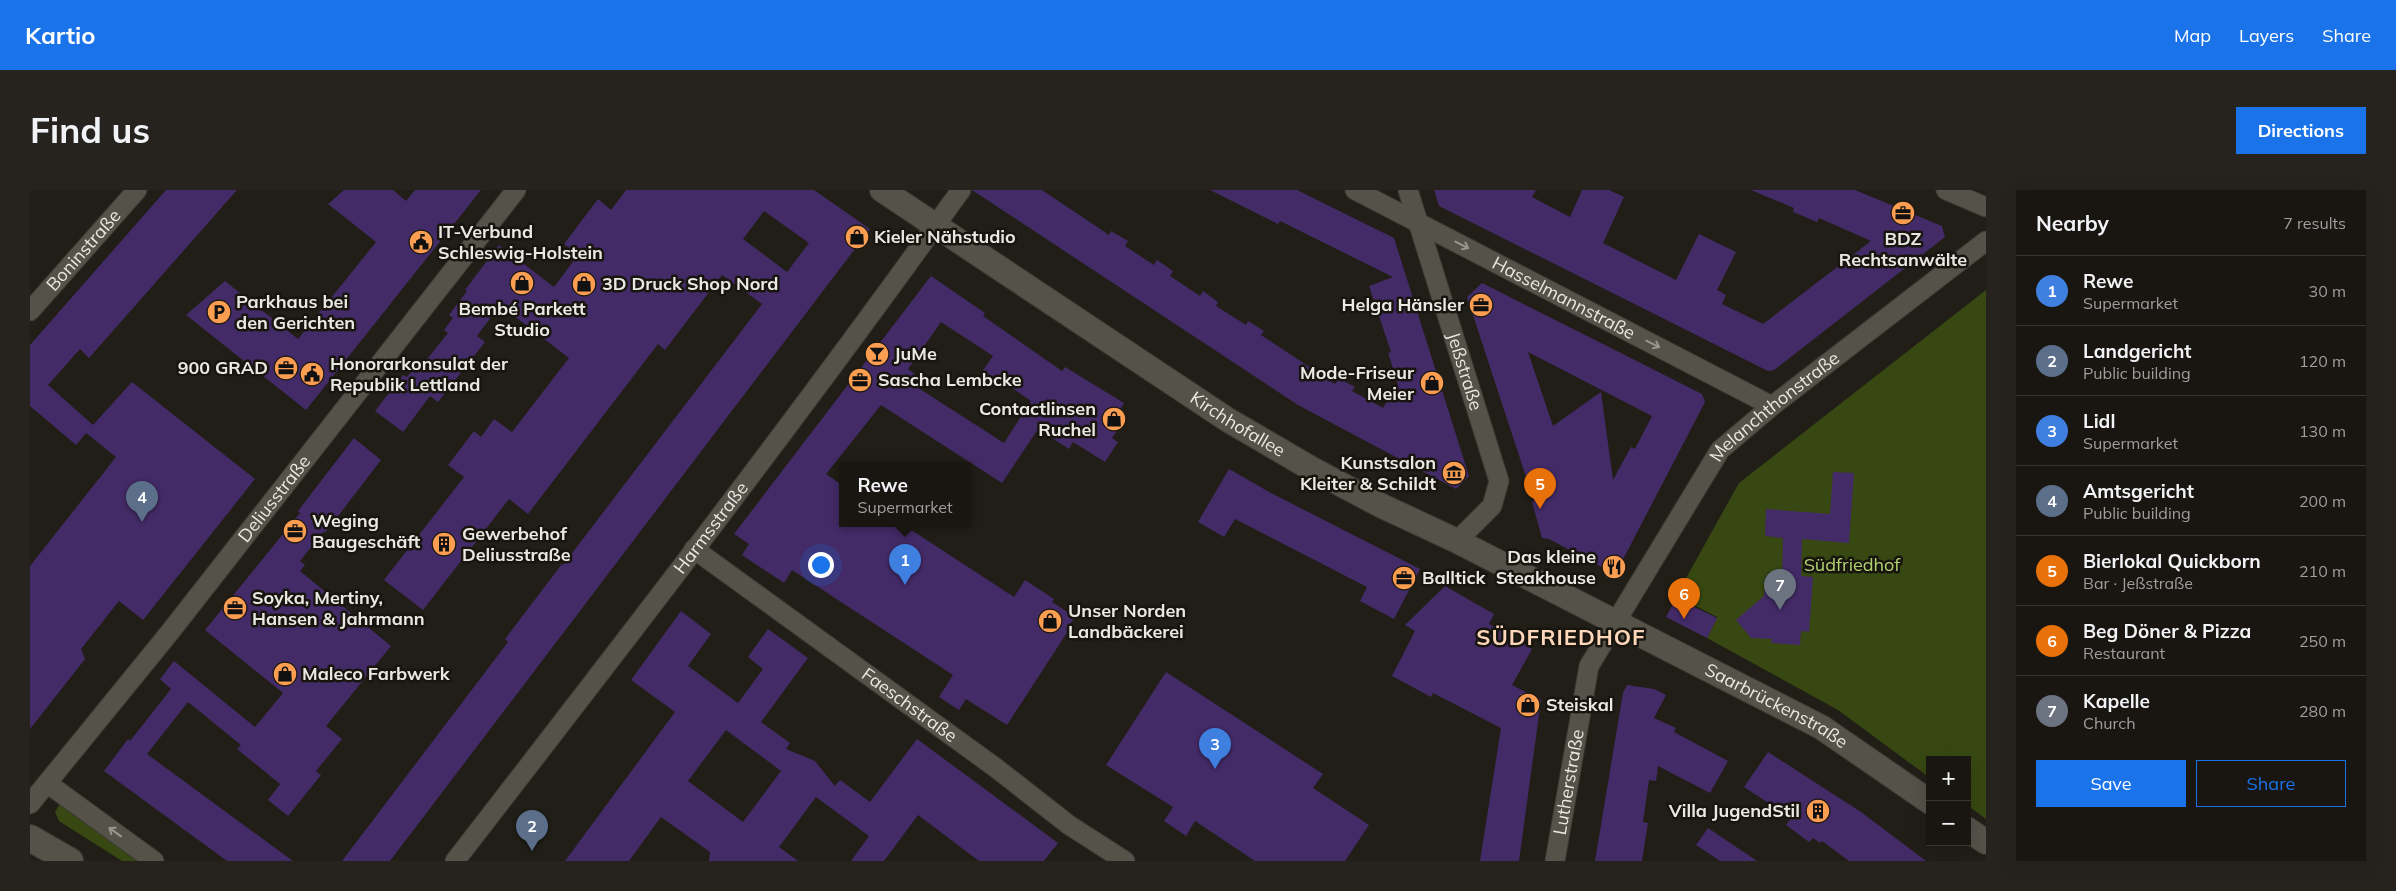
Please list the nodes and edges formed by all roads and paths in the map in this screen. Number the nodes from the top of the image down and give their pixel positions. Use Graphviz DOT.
graph roads {
  1 [pos="137,190"];
  2 [pos="516,190"];
  3 [pos="882,190"];
  4 [pos="961,190"];
  5 [pos="1355,190"];
  6 [pos="1408,190"];
  7 [pos="1946,190"];
  8 [pos="1986,207"];
  9 [pos="1418,223"];
  10 [pos="935,226"];
  11 [pos="1986,241"];
  12 [pos="30,311"];
  13 [pos="1772,406"];
  14 [pos="1457,541"];
  15 [pos="694,549"];
  16 [pos="1615,621"];
  17 [pos="47,783"];
  18 [pos="1929,801"];
  19 [pos="30,804"];
  20 [pos="1971,831"];
  21 [pos="30,838"];
  22 [pos="1986,842"];
  23 [pos="70,861"];
  24 [pos="154,861"];
  25 [pos="455,861"];
  26 [pos="1125,861"];
  27 [pos="1555,861"];
  1 -- 12 [label="street, Boninstraße"];
  2 -- 17 [label="street, Deliusstraße"];
  3 -- 10 [label="street, Kirchhofallee"];
  4 -- 10 [label="street, Harmsstraße"];
  5 -- 9 [label="street, Hasselmannstraße"];
  6 -- 9 [label="street, Jeßstraße"];
  7 -- 8 [label="street"];
  9 -- 13 [label="street, Hasselmannstraße, one-way"];
  9 -- 14 [label="street, Jeßstraße"];
  10 -- 14 [label="street, Kirchhofallee"];
  10 -- 15 [label="street, Harmsstraße"];
  11 -- 13 [label="street, Melanchthonstraße"];
  13 -- 16 [label="street, Melanchthonstraße"];
  14 -- 16 [label="street, Kirchhofallee"];
  15 -- 25 [label="street, Harmsstraße"];
  15 -- 26 [label="street, Faeschstraße"];
  16 -- 18 [label="street, Saarbrückenstraße"];
  16 -- 27 [label="street, Lutherstraße"];
  17 -- 19 [label="street, Deliusstraße"];
  24 -- 17 [label="street, one-way"];
  20 -- 22 [label="street"];
  21 -- 23 [label="main road"];
}
